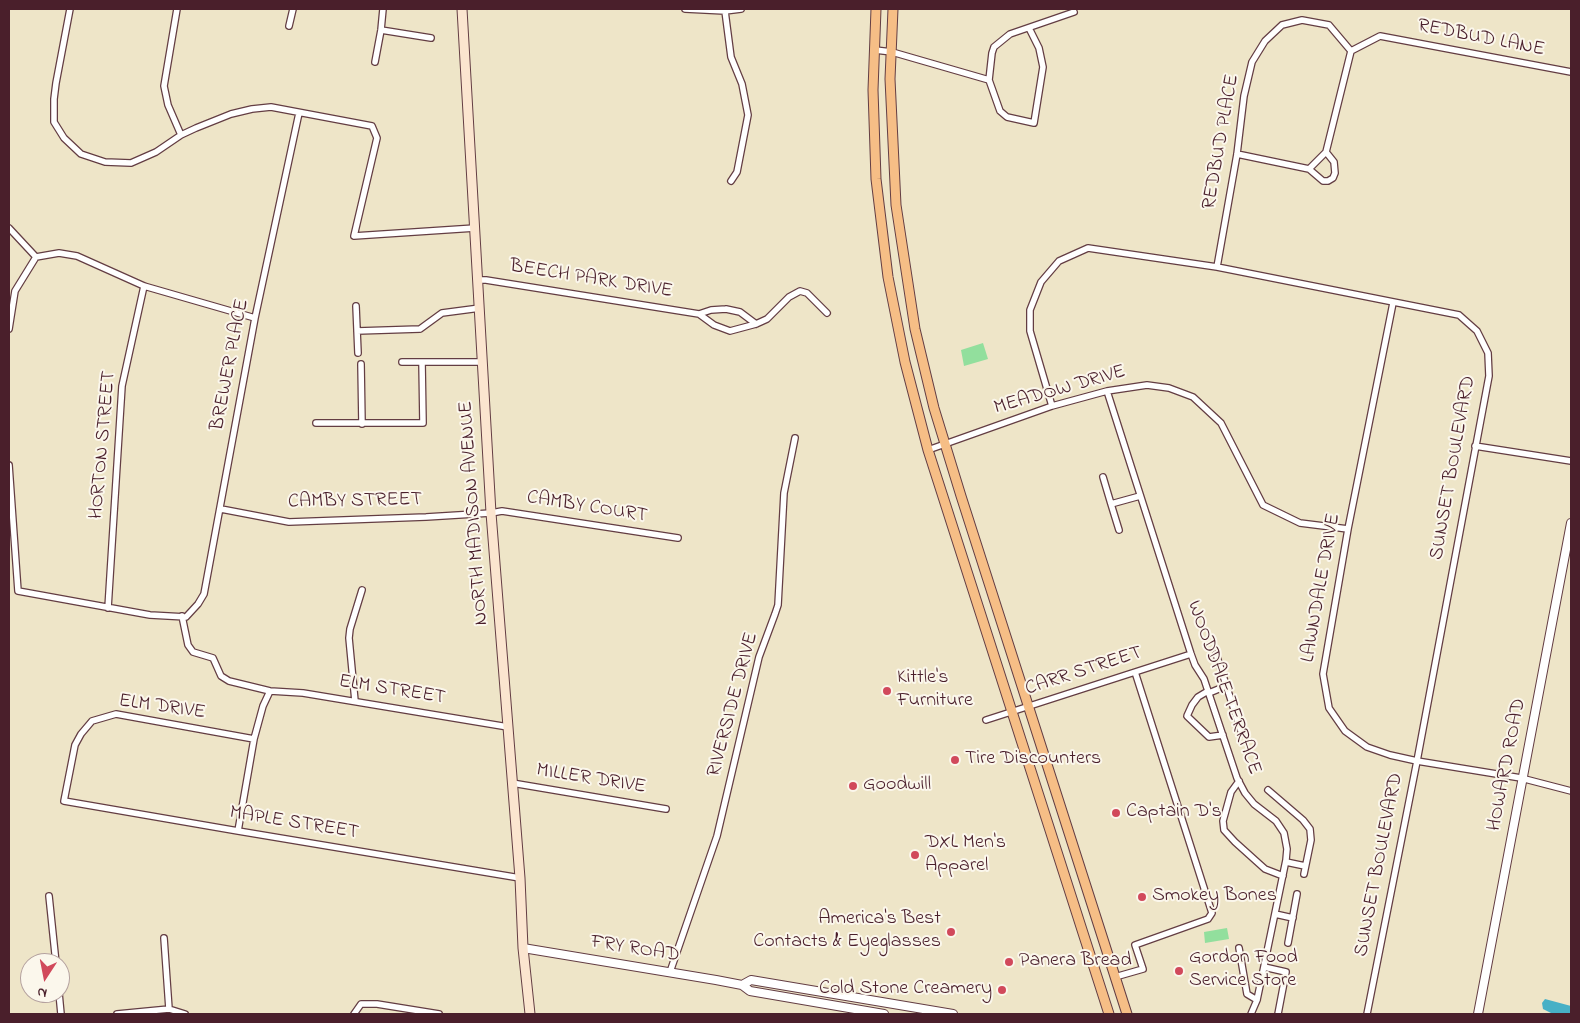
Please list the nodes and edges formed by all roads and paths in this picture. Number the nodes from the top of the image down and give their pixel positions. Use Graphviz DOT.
graph roads {
  1 [pos="70,9"];
  2 [pos="178,9"];
  3 [pos="292,9"];
  4 [pos="382,9"];
  5 [pos="462,9"];
  6 [pos="685,9"];
  7 [pos="741,9"];
  8 [pos="876,9"];
  9 [pos="893,9"];
  10 [pos="725,11"];
  11 [pos="1074,12"];
  12 [pos="290,26"];
  13 [pos="1029,28"];
  14 [pos="381,30"];
  15 [pos="431,38"];
  16 [pos="874,50"];
  17 [pos="1351,51"];
  18 [pos="892,52"];
  19 [pos="374,62"];
  20 [pos="1571,72"];
  21 [pos="989,80"];
  22 [pos="299,113"];
  23 [pos="181,135"];
  24 [pos="1326,152"];
  25 [pos="1237,154"];
  26 [pos="1310,169"];
  27 [pos="731,181"];
  28 [pos="9,228"];
  29 [pos="475,228"];
  30 [pos="36,257"];
  31 [pos="1216,267"];
  32 [pos="478,280"];
  33 [pos="144,286"];
  34 [pos="1393,303"];
  35 [pos="356,306"];
  36 [pos="480,308"];
  37 [pos="827,313"];
  38 [pos="699,314"];
  39 [pos="256,318"];
  40 [pos="756,324"];
  41 [pos="9,329"];
  42 [pos="357,331"];
  43 [pos="358,353"];
  44 [pos="402,362"];
  45 [pos="422,362"];
  46 [pos="482,362"];
  47 [pos="361,364"];
  48 [pos="1107,391"];
  49 [pos="1052,406"];
  50 [pos="316,423"];
  51 [pos="362,424"];
  52 [pos="795,438"];
  53 [pos="945,444"];
  54 [pos="1475,446"];
  55 [pos="928,450"];
  56 [pos="1571,462"];
  57 [pos="9,465"];
  58 [pos="1103,477"];
  59 [pos="1140,496"];
  60 [pos="1111,504"];
  61 [pos="221,509"];
  62 [pos="491,513"];
  63 [pos="1571,522"];
  64 [pos="1348,529"];
  65 [pos="1118,530"];
  66 [pos="678,538"];
  67 [pos="362,590"];
  68 [pos="108,608"];
  69 [pos="184,616"];
  70 [pos="1191,654"];
  71 [pos="1216,654"];
  72 [pos="1135,672"];
  73 [pos="1226,686"];
  74 [pos="270,691"];
  75 [pos="1209,692"];
  76 [pos="355,702"];
  77 [pos="1028,706"];
  78 [pos="1012,712"];
  79 [pos="986,720"];
  80 [pos="508,727"];
  81 [pos="1242,734"];
  82 [pos="1223,735"];
  83 [pos="254,738"];
  84 [pos="1417,761"];
  85 [pos="1521,778"];
  86 [pos="1239,781"];
  87 [pos="512,783"];
  88 [pos="1268,790"];
  89 [pos="1571,791"];
  90 [pos="64,801"];
  91 [pos="666,809"];
  92 [pos="238,832"];
  93 [pos="1286,862"];
  94 [pos="1305,866"];
  95 [pos="1304,874"];
  96 [pos="1283,876"];
  97 [pos="520,878"];
  98 [pos="1297,894"];
  99 [pos="50,896"];
  100 [pos="1275,914"];
  101 [pos="1293,918"];
  102 [pos="164,938"];
  103 [pos="1288,943"];
  104 [pos="523,948"];
  105 [pos="1239,948"];
  106 [pos="55,953"];
  107 [pos="1264,968"];
  108 [pos="670,972"];
  109 [pos="1115,977"];
  110 [pos="742,985"];
  111 [pos="1258,1000"];
  112 [pos="170,1009"];
  113 [pos="117,1014"];
  114 [pos="185,1014"];
  115 [pos="354,1014"];
  116 [pos="439,1014"];
  117 [pos="530,1014"];
  118 [pos="884,1014"];
  119 [pos="953,1014"];
  120 [pos="1109,1014"];
  121 [pos="1127,1014"];
  122 [pos="1251,1014"];
  123 [pos="1278,1014"];
  124 [pos="1367,1014"];
  125 [pos="1478,1014"];
  1 -- 23 [label="street"];
  2 -- 23 [label="street"];
  3 -- 12 [label="street"];
  4 -- 14 [label="street"];
  5 -- 29 [label="main road, NORTH MADISON AVENUE"];
  6 -- 10 [label="street"];
  7 -- 10 [label="street"];
  8 -- 16 [label="main road"];
  9 -- 18 [label="main road"];
  10 -- 27 [label="street"];
  11 -- 13 [label="street"];
  13 -- 21 [label="street"];
  13 -- 21 [label="street"];
  14 -- 15 [label="street"];
  14 -- 19 [label="street"];
  16 -- 18 [label="street"];
  16 -- 55 [label="main road"];
  17 -- 20 [label="street, REDBUD LANE"];
  17 -- 24 [label="street"];
  17 -- 25 [label="street, REDBUD PLACE"];
  18 -- 21 [label="street"];
  18 -- 53 [label="main road"];
  22 -- 23 [label="street"];
  22 -- 29 [label="street"];
  22 -- 39 [label="street, BREWER PLACE"];
  24 -- 26 [label="street"];
  24 -- 26 [label="street"];
  25 -- 26 [label="street"];
  25 -- 31 [label="street, REDBUD PLACE"];
  28 -- 30 [label="street"];
  29 -- 32 [label="main road, NORTH MADISON AVENUE"];
  30 -- 33 [label="street"];
  30 -- 41 [label="street"];
  31 -- 34 [label="street, SUNSET BOULEVARD"];
  31 -- 49 [label="street, SUNSET BOULEVARD"];
  32 -- 36 [label="main road, NORTH MADISON AVENUE"];
  32 -- 38 [label="street, BEECH PARK DRIVE"];
  33 -- 39 [label="street"];
  33 -- 68 [label="street, HORTON STREET"];
  34 -- 54 [label="street, SUNSET BOULEVARD"];
  34 -- 64 [label="street, LAWNDALE DRIVE"];
  35 -- 42 [label="street"];
  36 -- 42 [label="street"];
  36 -- 46 [label="main road, NORTH MADISON AVENUE"];
  37 -- 40 [label="street, BEECH PARK DRIVE"];
  38 -- 40 [label="street, BEECH PARK DRIVE"];
  38 -- 40 [label="street, BEECH PARK DRIVE"];
  39 -- 61 [label="street, BREWER PLACE"];
  42 -- 43 [label="street"];
  44 -- 45 [label="street"];
  45 -- 46 [label="street"];
  45 -- 51 [label="street"];
  46 -- 62 [label="main road, NORTH MADISON AVENUE"];
  47 -- 51 [label="street"];
  48 -- 49 [label="street, MEADOW DRIVE"];
  48 -- 59 [label="street, WOODDALE TERRACE"];
  48 -- 64 [label="street, MEADOW DRIVE"];
  49 -- 53 [label="street, MEADOW DRIVE"];
  50 -- 51 [label="street"];
  52 -- 108 [label="street, RIVERSIDE DRIVE"];
  53 -- 55 [label="street, MEADOW DRIVE"];
  53 -- 77 [label="main road"];
  54 -- 56 [label="street"];
  54 -- 84 [label="street, SUNSET BOULEVARD"];
  55 -- 78 [label="main road"];
  57 -- 68 [label="street"];
  58 -- 60 [label="street"];
  59 -- 60 [label="street"];
  59 -- 70 [label="street, WOODDALE TERRACE"];
  60 -- 65 [label="street"];
  61 -- 62 [label="street, CAMBY STREET"];
  61 -- 69 [label="street, BREWER PLACE"];
  62 -- 66 [label="street, CAMBY COURT"];
  62 -- 80 [label="main road, NORTH MADISON AVENUE"];
  63 -- 85 [label="street, HOWARD ROAD"];
  64 -- 84 [label="street, LAWNDALE DRIVE"];
  67 -- 76 [label="street"];
  68 -- 69 [label="street"];
  69 -- 74 [label="street, ELM STREET"];
  70 -- 72 [label="street, CARR STREET"];
  70 -- 75 [label="street, WOODDALE TERRACE"];
  71 -- 73 [label="street"];
  72 -- 77 [label="street, CARR STREET"];
  72 -- 109 [label="street"];
  73 -- 75 [label="street"];
  73 -- 81 [label="street"];
  74 -- 76 [label="street, ELM STREET"];
  74 -- 83 [label="street"];
  75 -- 82 [label="street, WOODDALE TERRACE"];
  75 -- 82 [label="street"];
  76 -- 80 [label="street, ELM STREET"];
  77 -- 78 [label="street, CARR STREET"];
  77 -- 109 [label="main road"];
  78 -- 79 [label="street, CARR STREET"];
  78 -- 120 [label="main road"];
  80 -- 87 [label="main road, NORTH MADISON AVENUE"];
  82 -- 86 [label="street, WOODDALE TERRACE"];
  83 -- 90 [label="street, ELM DRIVE"];
  83 -- 92 [label="street"];
  84 -- 85 [label="street, LAWNDALE DRIVE"];
  84 -- 124 [label="street, SUNSET BOULEVARD"];
  85 -- 89 [label="street, LAWNDALE DRIVE"];
  85 -- 125 [label="street, HOWARD ROAD"];
  86 -- 93 [label="street, WOODDALE TERRACE"];
  86 -- 96 [label="street"];
  87 -- 91 [label="street, MILLER DRIVE"];
  87 -- 97 [label="main road, NORTH MADISON AVENUE"];
  88 -- 94 [label="street"];
  90 -- 92 [label="street, MAPLE STREET"];
  92 -- 97 [label="street, MAPLE STREET"];
  93 -- 94 [label="street"];
  93 -- 96 [label="street, WOODDALE TERRACE"];
  94 -- 95 [label="street"];
  96 -- 100 [label="street, WOODDALE TERRACE"];
  97 -- 104 [label="main road, NORTH MADISON AVENUE"];
  98 -- 101 [label="street"];
  99 -- 106 [label="street"];
  100 -- 101 [label="street"];
  100 -- 107 [label="street, WOODDALE TERRACE"];
  101 -- 103 [label="street"];
  102 -- 112 [label="street"];
  104 -- 108 [label="street, FRY ROAD"];
  104 -- 117 [label="main road, NORTH MADISON AVENUE"];
  105 -- 111 [label="street"];
  107 -- 111 [label="street, WOODDALE TERRACE"];
  107 -- 123 [label="street"];
  108 -- 110 [label="street, FRY ROAD"];
  109 -- 121 [label="main road"];
  110 -- 118 [label="street, FRY ROAD"];
  110 -- 119 [label="street, FRY ROAD"];
  111 -- 122 [label="street, WOODDALE TERRACE"];
  112 -- 113 [label="street"];
  112 -- 114 [label="street"];
  115 -- 116 [label="street"];
}
